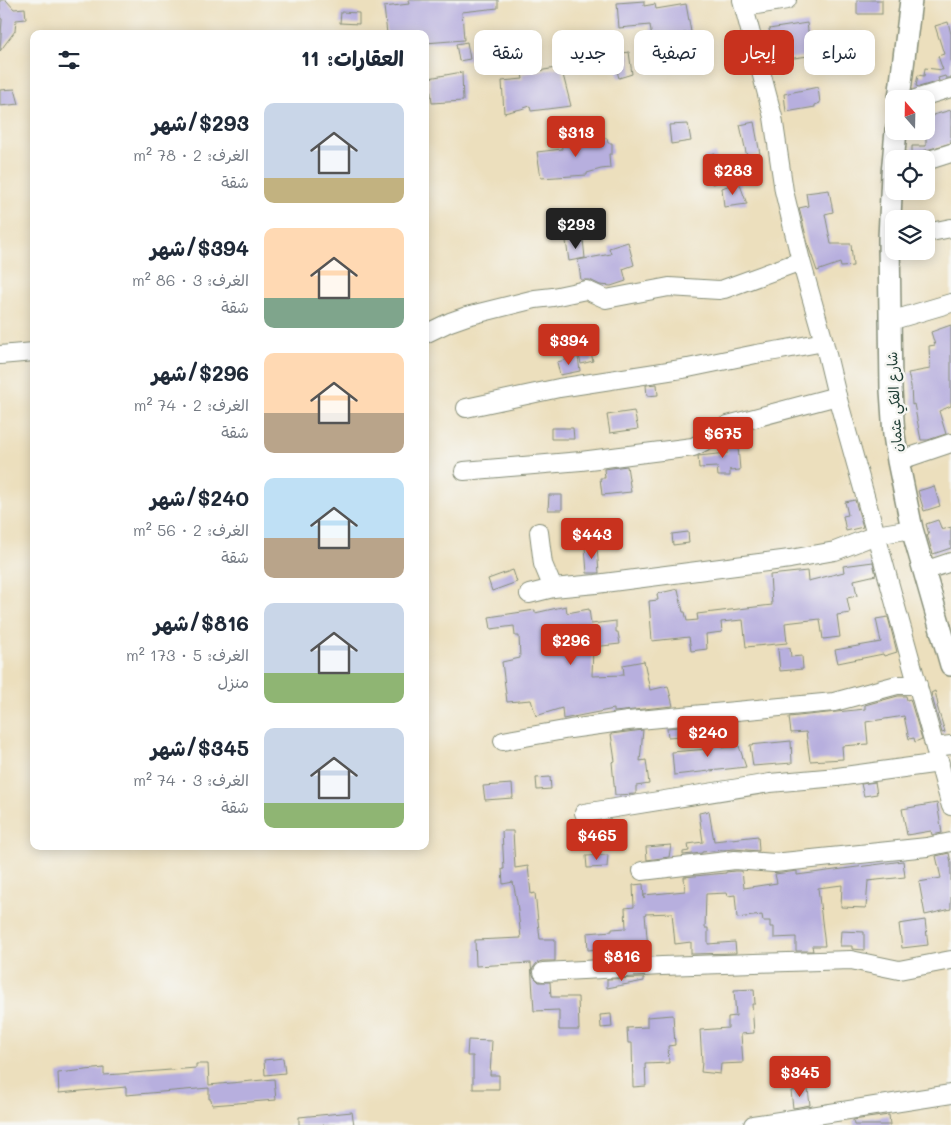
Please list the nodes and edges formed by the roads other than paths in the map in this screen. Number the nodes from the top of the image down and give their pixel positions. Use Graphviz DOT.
graph roads {
  1 [pos="787,0"];
  2 [pos="911,0"];
  3 [pos="743,4"];
  4 [pos="951,88"];
  5 [pos="900,90"];
  6 [pos="935,93"];
  7 [pos="951,153"];
  8 [pos="935,158"];
  9 [pos="951,228"];
  10 [pos="935,231"];
  11 [pos="891,260"];
  12 [pos="801,261"];
  13 [pos="951,303"];
  14 [pos="890,321"];
  15 [pos="429,332"];
  16 [pos="824,342"];
  17 [pos="30,352"];
  18 [pos="0,355"];
  19 [pos="837,396"];
  20 [pos="466,408"];
  21 [pos="951,443"];
  22 [pos="898,461"];
  23 [pos="464,471"];
  24 [pos="912,529"];
  25 [pos="539,532"];
  26 [pos="876,534"];
  27 [pos="951,562"];
  28 [pos="924,571"];
  29 [pos="554,588"];
  30 [pos="529,594"];
  31 [pos="951,665"];
  32 [pos="918,685"];
  33 [pos="503,741"];
  34 [pos="942,752"];
  35 [pos="951,806"];
  36 [pos="584,813"];
  37 [pos="951,842"];
  38 [pos="642,871"];
  39 [pos="951,960"];
  40 [pos="543,972"];
  41 [pos="951,1094"];
  42 [pos="753,1125"];
  1 -- 3 [label="street"];
  2 -- 5 [label="street"];
  3 -- 12 [label="street"];
  4 -- 6 [label="street"];
  7 -- 8 [label="street"];
  9 -- 10 [label="street"];
  11 -- 14 [label="street, شارع الفكي عثمان"];
  12 -- 15 [label="street"];
  12 -- 16 [label="street"];
  13 -- 14 [label="street"];
  14 -- 22 [label="street, شارع الفكي عثمان"];
  16 -- 19 [label="street"];
  16 -- 20 [label="street"];
  17 -- 18 [label="street"];
  19 -- 23 [label="street"];
  19 -- 26 [label="street"];
  21 -- 22 [label="street"];
  22 -- 24 [label="street, شارع الفكي عثمان"];
  24 -- 26 [label="street"];
  24 -- 28 [label="street, شارع الفكي عثمان"];
  25 -- 29 [label="street"];
  26 -- 29 [label="street"];
  26 -- 32 [label="street"];
  27 -- 28 [label="street"];
  28 -- 31 [label="street, شارع الفكي عثمان"];
  29 -- 30 [label="street"];
  32 -- 33 [label="street"];
  32 -- 34 [label="street"];
  34 -- 35 [label="street"];
  34 -- 36 [label="street"];
  37 -- 38 [label="street"];
  39 -- 40 [label="street"];
  41 -- 42 [label="street"];
}
